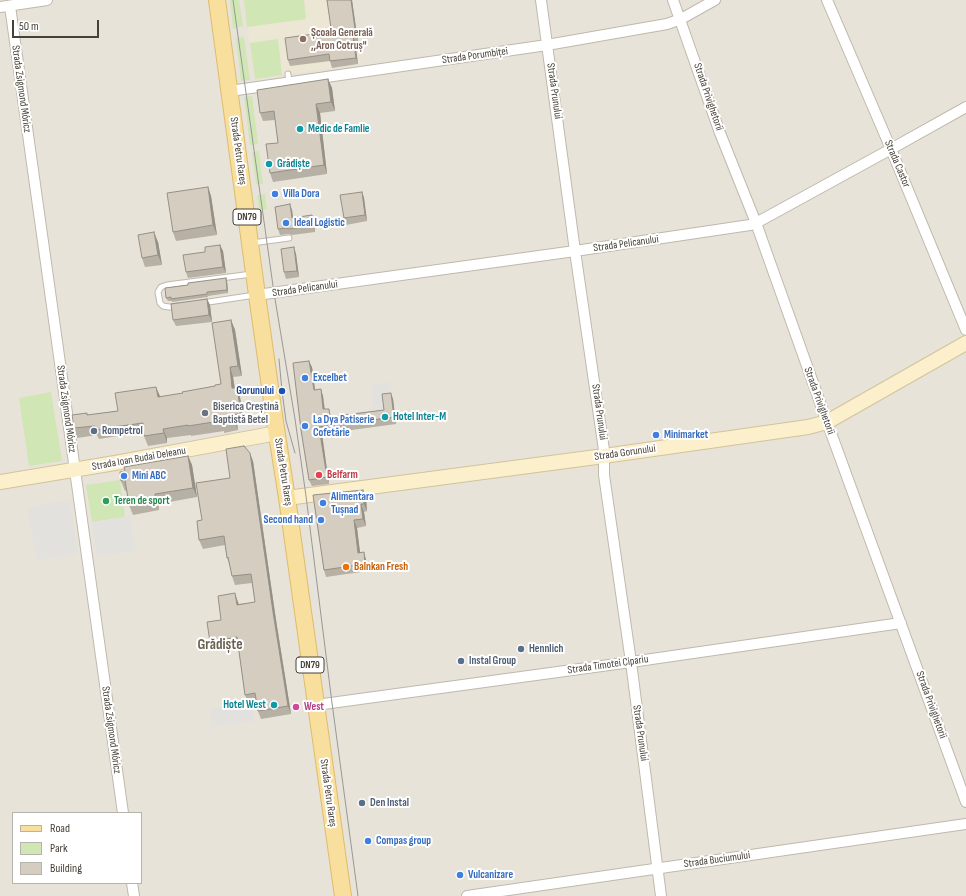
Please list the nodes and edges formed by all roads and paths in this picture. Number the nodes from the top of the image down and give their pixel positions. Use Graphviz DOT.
graph roads {
  1 [pos="46,0"];
  2 [pos="217,0"];
  3 [pos="542,0"];
  4 [pos="674,0"];
  5 [pos="715,0"];
  6 [pos="827,0"];
  7 [pos="5,7"];
  8 [pos="680,19"];
  9 [pos="547,45"];
  10 [pos="230,91"];
  11 [pos="966,107"];
  12 [pos="891,149"];
  13 [pos="756,223"];
  14 [pos="289,238"];
  15 [pos="251,244"];
  16 [pos="575,252"];
  17 [pos="255,273"];
  18 [pos="257,295"];
  19 [pos="197,303"];
  20 [pos="183,305"];
  21 [pos="966,330"];
  22 [pos="966,343"];
  23 [pos="827,422"];
  24 [pos="277,433"];
  25 [pos="604,456"];
  26 [pos="75,470"];
  27 [pos="0,482"];
  28 [pos="287,498"];
  29 [pos="901,623"];
  30 [pos="631,662"];
  31 [pos="316,705"];
  32 [pos="966,802"];
  33 [pos="122,812"];
  34 [pos="966,824"];
  35 [pos="658,869"];
  36 [pos="132,884"];
  37 [pos="134,896"];
  38 [pos="343,896"];
  39 [pos="467,896"];
  40 [pos="662,896"];
  1 -- 7 [label="street"];
  2 -- 10 [label="main road, Strada Petru Rareș / DN79"];
  3 -- 9 [label="street, Strada Prunului"];
  4 -- 8 [label="street, Strada Privighetorii"];
  5 -- 8 [label="street, Strada Porumbiței"];
  6 -- 12 [label="street, Strada Castor"];
  7 -- 26 [label="street, Strada Zsigmond Móricz"];
  8 -- 9 [label="street, Strada Porumbiței"];
  8 -- 13 [label="street, Strada Privighetorii"];
  9 -- 10 [label="street, Strada Porumbiței"];
  9 -- 16 [label="street, Strada Prunului"];
  10 -- 15 [label="main road, Strada Petru Rareș / DN79"];
  11 -- 12 [label="street, Strada Pelicanului"];
  12 -- 13 [label="street, Strada Pelicanului"];
  12 -- 21 [label="street, Strada Castor"];
  13 -- 16 [label="street, Strada Pelicanului"];
  13 -- 23 [label="street, Strada Privighetorii"];
  14 -- 15 [label="lane"];
  15 -- 17 [label="main road, Strada Petru Rareș / DN79"];
  16 -- 18 [label="street, Strada Pelicanului"];
  16 -- 25 [label="street, Strada Prunului"];
  17 -- 18 [label="main road, Strada Petru Rareș / DN79"];
  17 -- 20 [label="lane"];
  18 -- 19 [label="lane"];
  18 -- 24 [label="main road, Strada Petru Rareș / DN79"];
  22 -- 23 [label="street, Strada Gorunului"];
  23 -- 25 [label="street, Strada Gorunului"];
  23 -- 29 [label="street, Strada Privighetorii"];
  24 -- 26 [label="street, Strada Ioan Budai Deleanu"];
  24 -- 28 [label="main road, Strada Petru Rareș / DN79"];
  25 -- 28 [label="street, Strada Gorunului"];
  25 -- 30 [label="street, Strada Prunului"];
  26 -- 27 [label="street, Strada Ioan Budai Deleanu"];
  26 -- 33 [label="street, Strada Zsigmond Móricz"];
  28 -- 31 [label="main road, Strada Petru Rareș / DN79"];
  29 -- 30 [label="street, Strada Timotei Cipariu"];
  29 -- 32 [label="street, Strada Privighetorii"];
  30 -- 31 [label="street, Strada Timotei Cipariu"];
  30 -- 35 [label="street, Strada Prunului"];
  31 -- 38 [label="main road, Strada Petru Rareș / DN79"];
  34 -- 35 [label="street, Strada Buciumului"];
  35 -- 39 [label="street, Strada Buciumului"];
  35 -- 40 [label="street, Strada Prunului"];
  36 -- 37 [label="street"];
}
